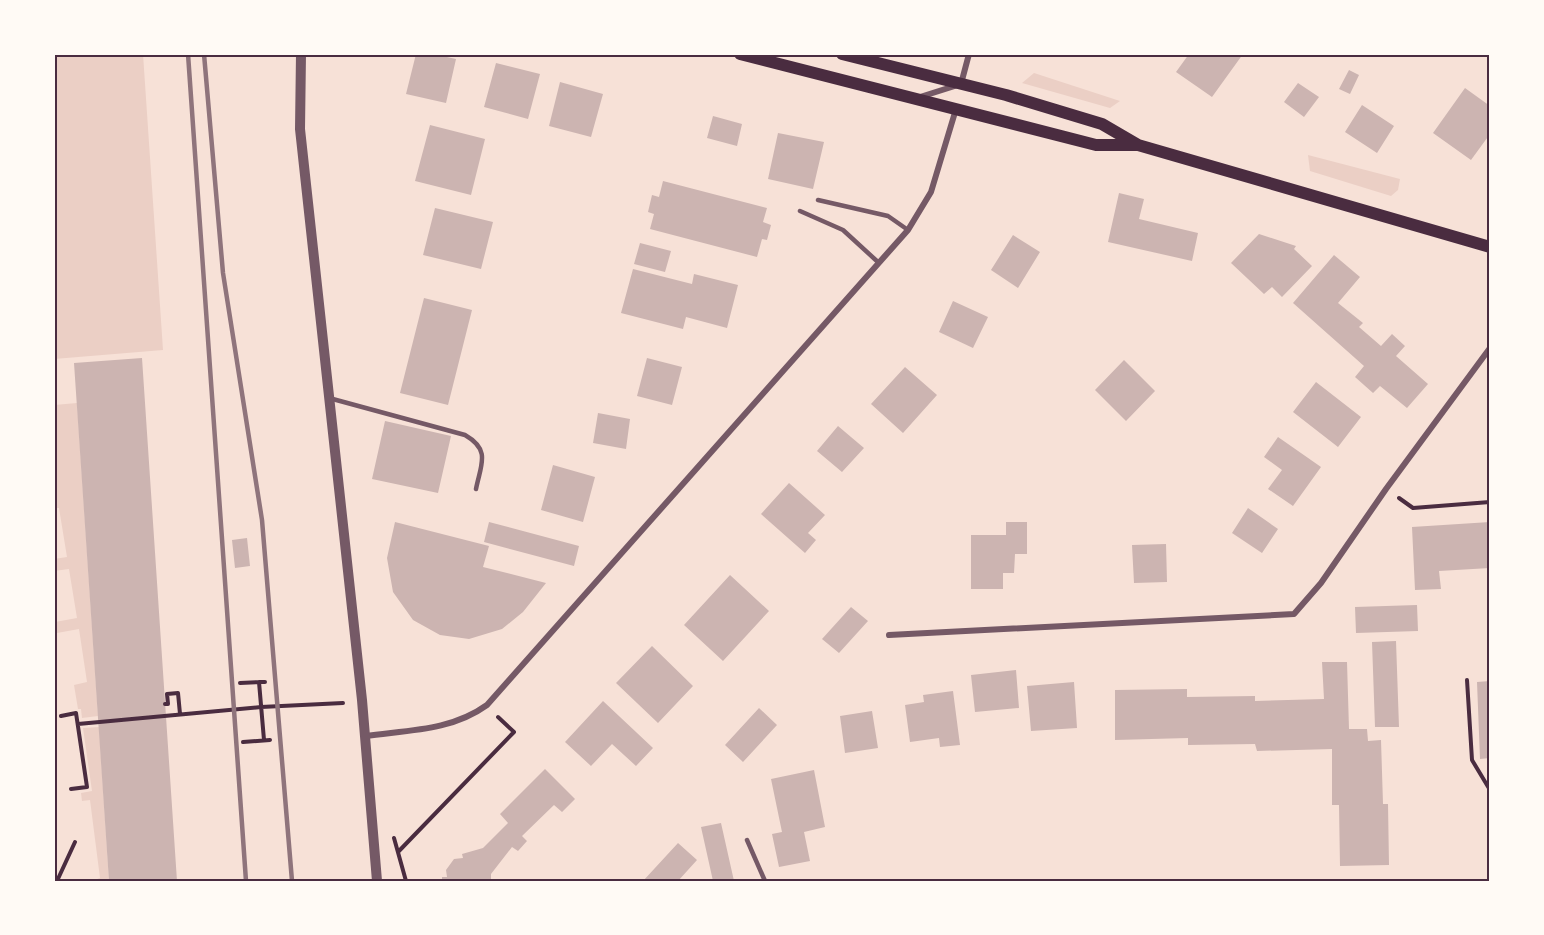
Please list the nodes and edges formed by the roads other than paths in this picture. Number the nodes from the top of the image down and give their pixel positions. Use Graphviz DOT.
graph roads {
  1 [pos="301,54"];
  2 [pos="740,54"];
  3 [pos="842,54"];
  4 [pos="969,54"];
  5 [pos="961,84"];
  6 [pos="913,99"];
  7 [pos="956,109"];
  8 [pos="1138,145"];
  9 [pos="818,200"];
  10 [pos="800,211"];
  11 [pos="908,230"];
  12 [pos="1490,247"];
  13 [pos="879,263"];
  14 [pos="1490,348"];
  15 [pos="329,398"];
  16 [pos="476,489"];
  17 [pos="889,635"];
  18 [pos="365,736"];
  19 [pos="747,840"];
  20 [pos="377,881"];
  21 [pos="765,881"];
  1 -- 15 [label="street"];
  2 -- 6 [label="main road"];
  3 -- 5 [label="main road"];
  4 -- 5 [label="street"];
  5 -- 6 [label="street"];
  5 -- 8 [label="main road"];
  6 -- 7 [label="main road"];
  7 -- 8 [label="main road"];
  7 -- 11 [label="street"];
  8 -- 12 [label="main road"];
  9 -- 11 [label="lane"];
  10 -- 13 [label="lane"];
  11 -- 13 [label="street"];
  13 -- 18 [label="street"];
  14 -- 17 [label="street"];
  15 -- 16 [label="lane"];
  15 -- 18 [label="street"];
  18 -- 20 [label="street"];
  19 -- 21 [label="lane"];
}
